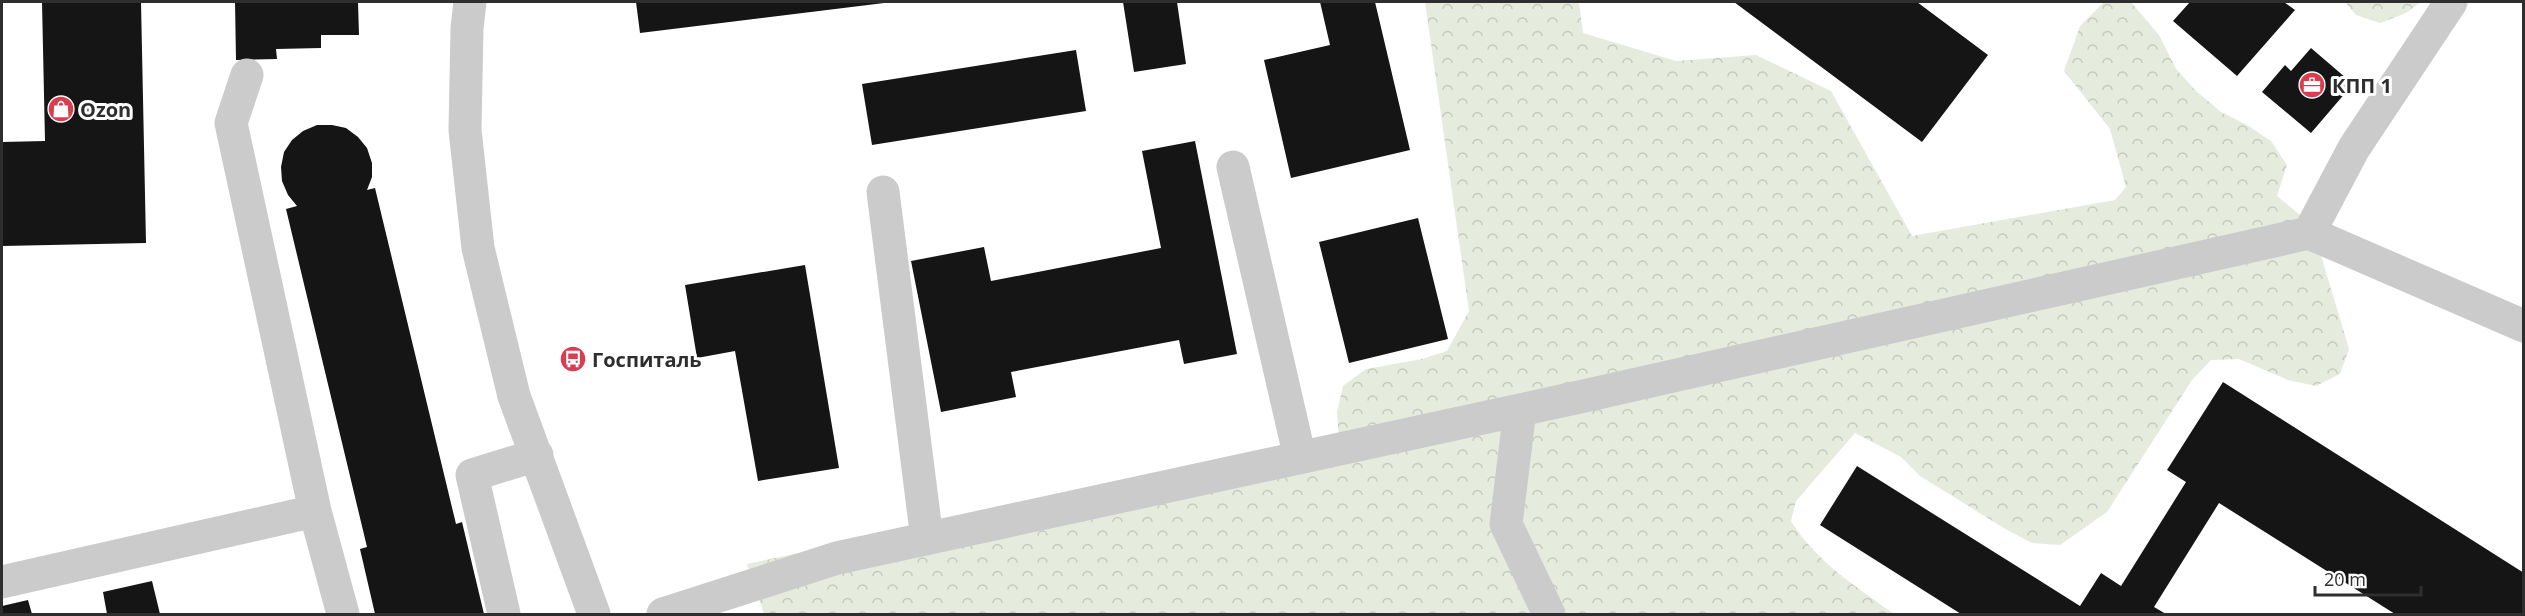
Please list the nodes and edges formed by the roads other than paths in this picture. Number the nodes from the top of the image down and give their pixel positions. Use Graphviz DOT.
graph roads {
  1 [pos="470,2"];
  2 [pos="2451,2"];
  3 [pos="247,75"];
  4 [pos="1233,167"];
  5 [pos="883,192"];
  6 [pos="2309,233"];
  7 [pos="2523,326"];
  8 [pos="1520,410"];
  9 [pos="537,455"];
  10 [pos="1300,458"];
  11 [pos="315,511"];
  12 [pos="927,539"];
  13 [pos="2,582"];
  14 [pos="343,615"];
  15 [pos="504,615"];
  16 [pos="594,615"];
  17 [pos="663,615"];
  18 [pos="1550,615"];
  1 -- 9 [label="street"];
  2 -- 6 [label="street"];
  3 -- 11 [label="street"];
  4 -- 10 [label="street"];
  5 -- 12 [label="street"];
  6 -- 7 [label="street"];
  6 -- 8 [label="street"];
  8 -- 10 [label="street"];
  8 -- 18 [label="street"];
  9 -- 15 [label="street"];
  9 -- 16 [label="street"];
  10 -- 12 [label="street"];
  11 -- 13 [label="street"];
  11 -- 14 [label="street"];
  12 -- 17 [label="street"];
}
